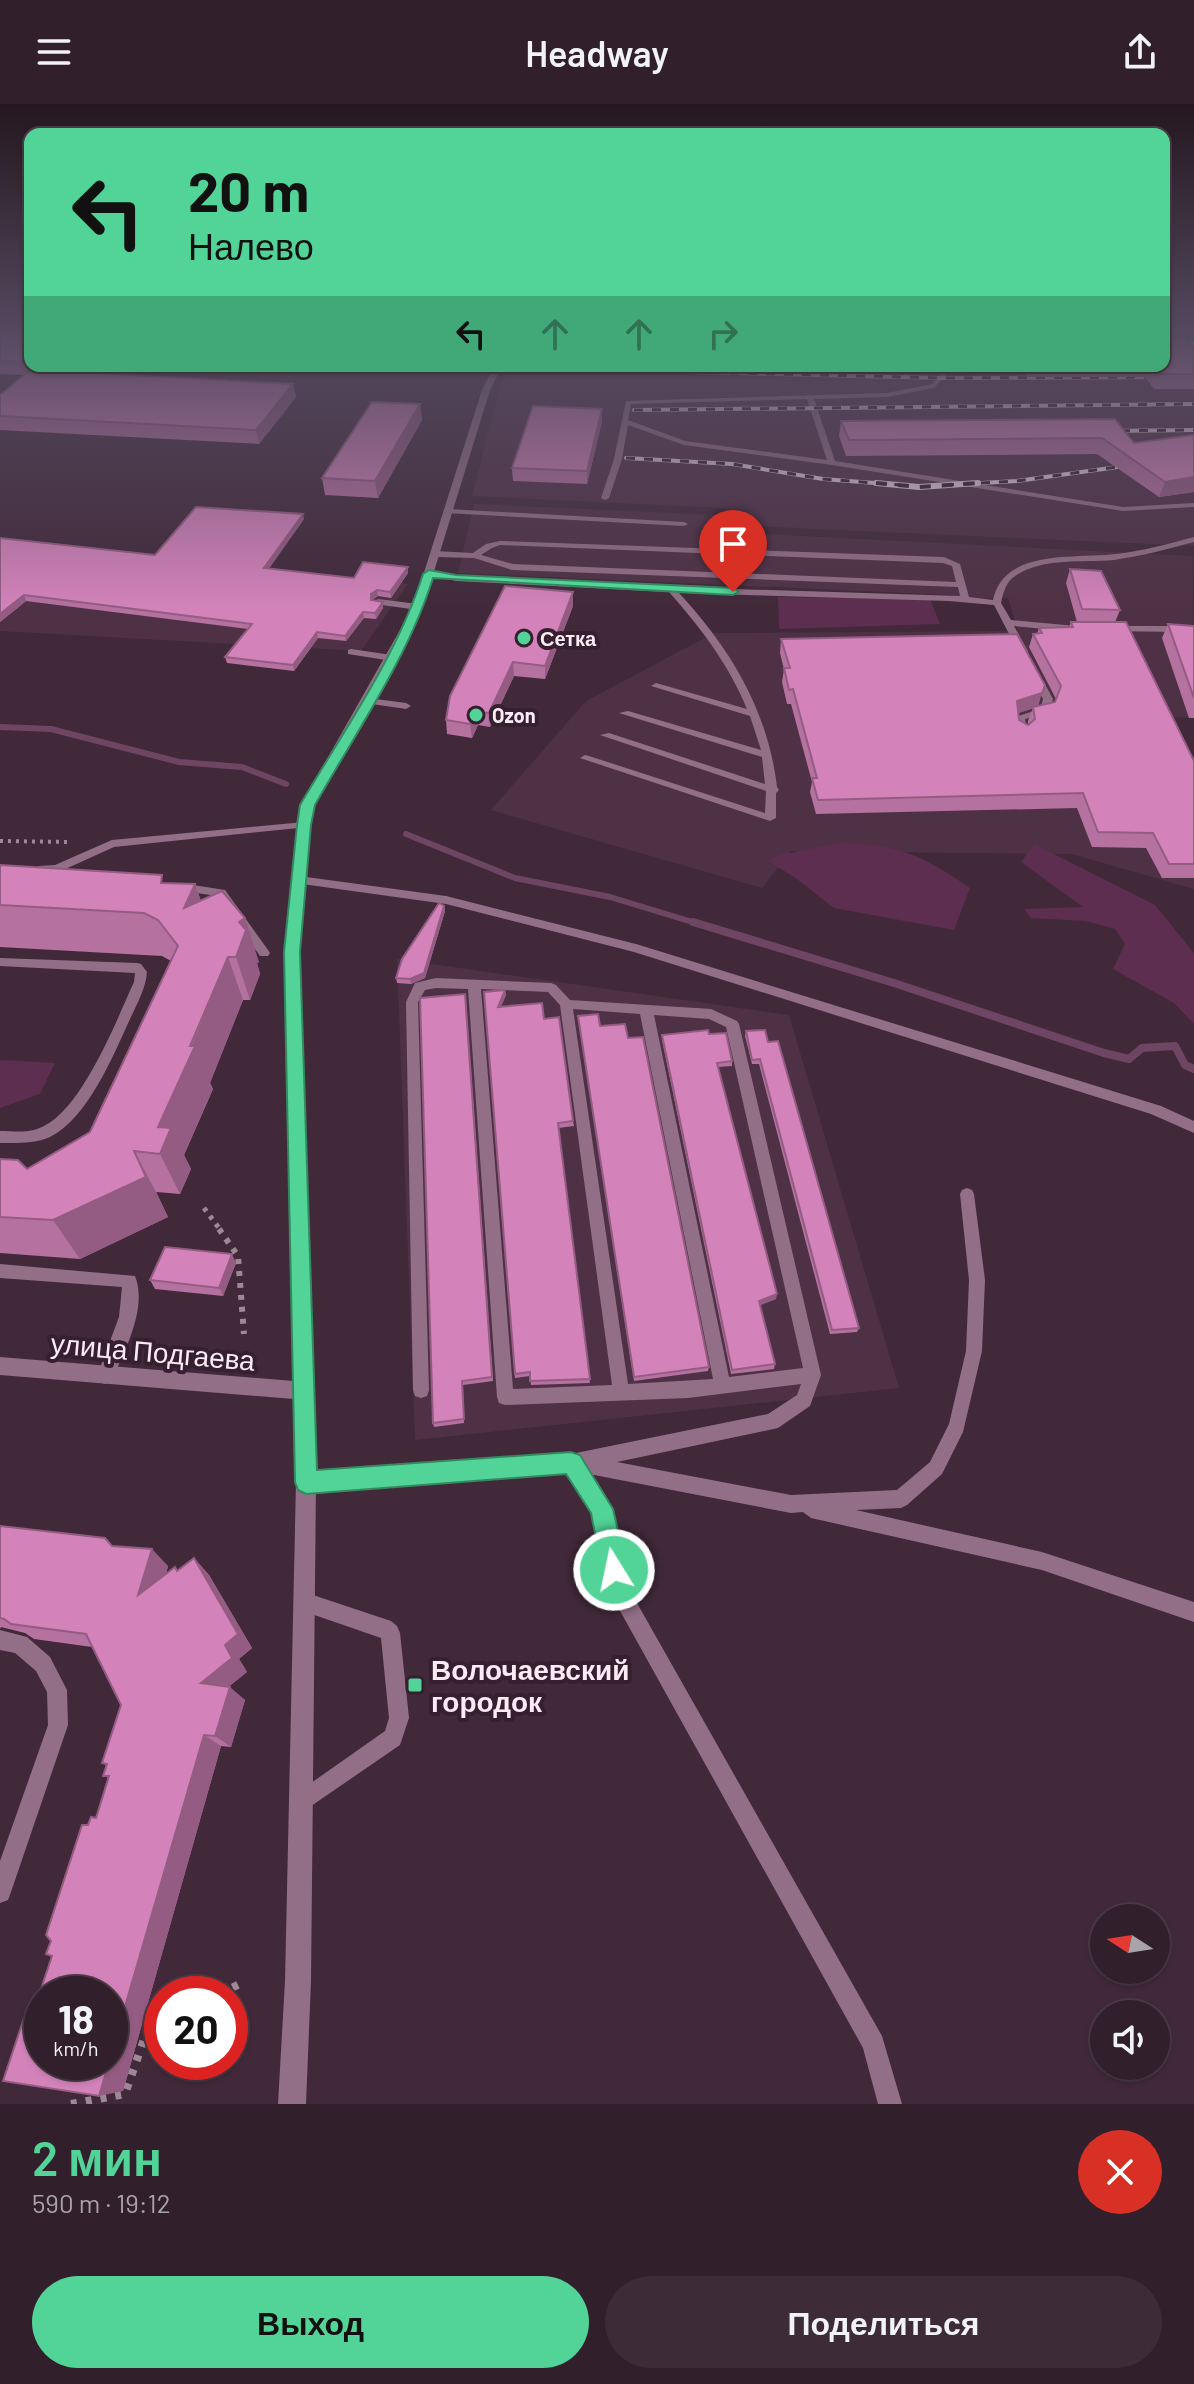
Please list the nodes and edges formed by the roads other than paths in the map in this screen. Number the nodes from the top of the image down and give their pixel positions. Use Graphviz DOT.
graph roads {
  1 [pos="476,423"];
  2 [pos="624,423"];
  3 [pos="630,423"];
  4 [pos="819,423"];
  5 [pos="832,463"];
  6 [pos="605,498"];
  7 [pos="1194,505"];
  8 [pos="448,511"];
  9 [pos="684,524"];
  10 [pos="1194,539"];
  11 [pos="435,554"];
  12 [pos="475,556"];
  13 [pos="429,574"];
  14 [pos="961,585"];
  15 [pos="672,590"];
  16 [pos="965,599"];
  17 [pos="378,602"];
  18 [pos="997,603"];
  19 [pos="418,607"];
  20 [pos="1009,623"];
  21 [pos="1100,629"];
  22 [pos="1084,630"];
  23 [pos="1194,632"];
  24 [pos="351,652"];
  25 [pos="392,658"];
  26 [pos="656,686"];
  27 [pos="368,701"];
  28 [pos="406,706"];
  29 [pos="624,713"];
  30 [pos="754,714"];
  31 [pos="1022,734"];
  32 [pos="605,735"];
  33 [pos="766,755"];
  34 [pos="585,758"];
  35 [pos="774,790"];
  36 [pos="304,825"];
  37 [pos="57,868"];
  38 [pos="31,871"];
  39 [pos="87,873"];
  40 [pos="299,880"];
  41 [pos="161,884"];
  42 [pos="264,953"];
  43 [pos="0,962"];
  44 [pos="474,986"];
  45 [pos="566,1004"];
  46 [pos="646,1009"];
  47 [pos="1194,1127"];
  48 [pos="0,1137"];
  49 [pos="967,1194"];
  50 [pos="0,1271"];
  51 [pos="0,1366"];
  52 [pos="813,1375"];
  53 [pos="105,1376"];
  54 [pos="723,1387"];
  55 [pos="421,1390"];
  56 [pos="302,1391"];
  57 [pos="621,1392"];
  58 [pos="571,1463"];
  59 [pos="306,1482"];
  60 [pos="791,1504"];
  61 [pos="304,1602"];
  62 [pos="1194,1612"];
  63 [pos="0,1640"];
  64 [pos="301,1802"];
  65 [pos="0,1892"];
  66 [pos="292,2104"];
  67 [pos="890,2104"];
  1 -- 8 [label="street"];
  2 -- 6 [label="lane"];
  3 -- 5 [label="lane"];
  4 -- 5 [label="lane"];
  5 -- 7 [label="lane"];
  8 -- 9 [label="lane"];
  8 -- 11 [label="street"];
  10 -- 18 [label="lane"];
  11 -- 12 [label="lane"];
  11 -- 13 [label="street"];
  12 -- 14 [label="lane"];
  12 -- 14 [label="lane"];
  13 -- 15 [label="lane"];
  13 -- 19 [label="street"];
  14 -- 16 [label="lane"];
  15 -- 16 [label="lane"];
  15 -- 30 [label="lane"];
  16 -- 18 [label="lane"];
  17 -- 19 [label="lane"];
  18 -- 20 [label="lane"];
  19 -- 25 [label="street"];
  20 -- 22 [label="lane"];
  20 -- 31 [label="lane"];
  21 -- 23 [label="lane"];
  24 -- 25 [label="lane"];
  25 -- 27 [label="street"];
  26 -- 30 [label="lane"];
  27 -- 28 [label="lane"];
  27 -- 36 [label="street"];
  29 -- 33 [label="lane"];
  30 -- 33 [label="lane"];
  32 -- 35 [label="lane"];
  33 -- 35 [label="lane"];
  34 -- 35 [label="lane"];
  36 -- 37 [label="lane"];
  36 -- 40 [label="street"];
  37 -- 38 [label="lane"];
  37 -- 39 [label="lane"];
  40 -- 47 [label="lane"];
  40 -- 56 [label="street"];
  41 -- 42 [label="lane"];
  43 -- 48 [label="lane"];
  44 -- 45 [label="lane"];
  44 -- 55 [label="lane"];
  44 -- 57 [label="lane"];
  45 -- 46 [label="lane"];
  45 -- 57 [label="lane"];
  46 -- 52 [label="lane"];
  46 -- 54 [label="lane"];
  49 -- 60 [label="lane"];
  50 -- 53 [label="lane"];
  51 -- 53 [label="street, улица Подгаева"];
  52 -- 54 [label="lane"];
  52 -- 58 [label="lane"];
  53 -- 56 [label="street, улица Подгаева"];
  54 -- 57 [label="lane"];
  56 -- 59 [label="street"];
  58 -- 59 [label="lane"];
  58 -- 60 [label="lane"];
  58 -- 67 [label="lane"];
  59 -- 61 [label="street"];
  60 -- 62 [label="lane"];
  61 -- 64 [label="street"];
  61 -- 64 [label="lane"];
  63 -- 65 [label="lane"];
  64 -- 66 [label="street"];
}
